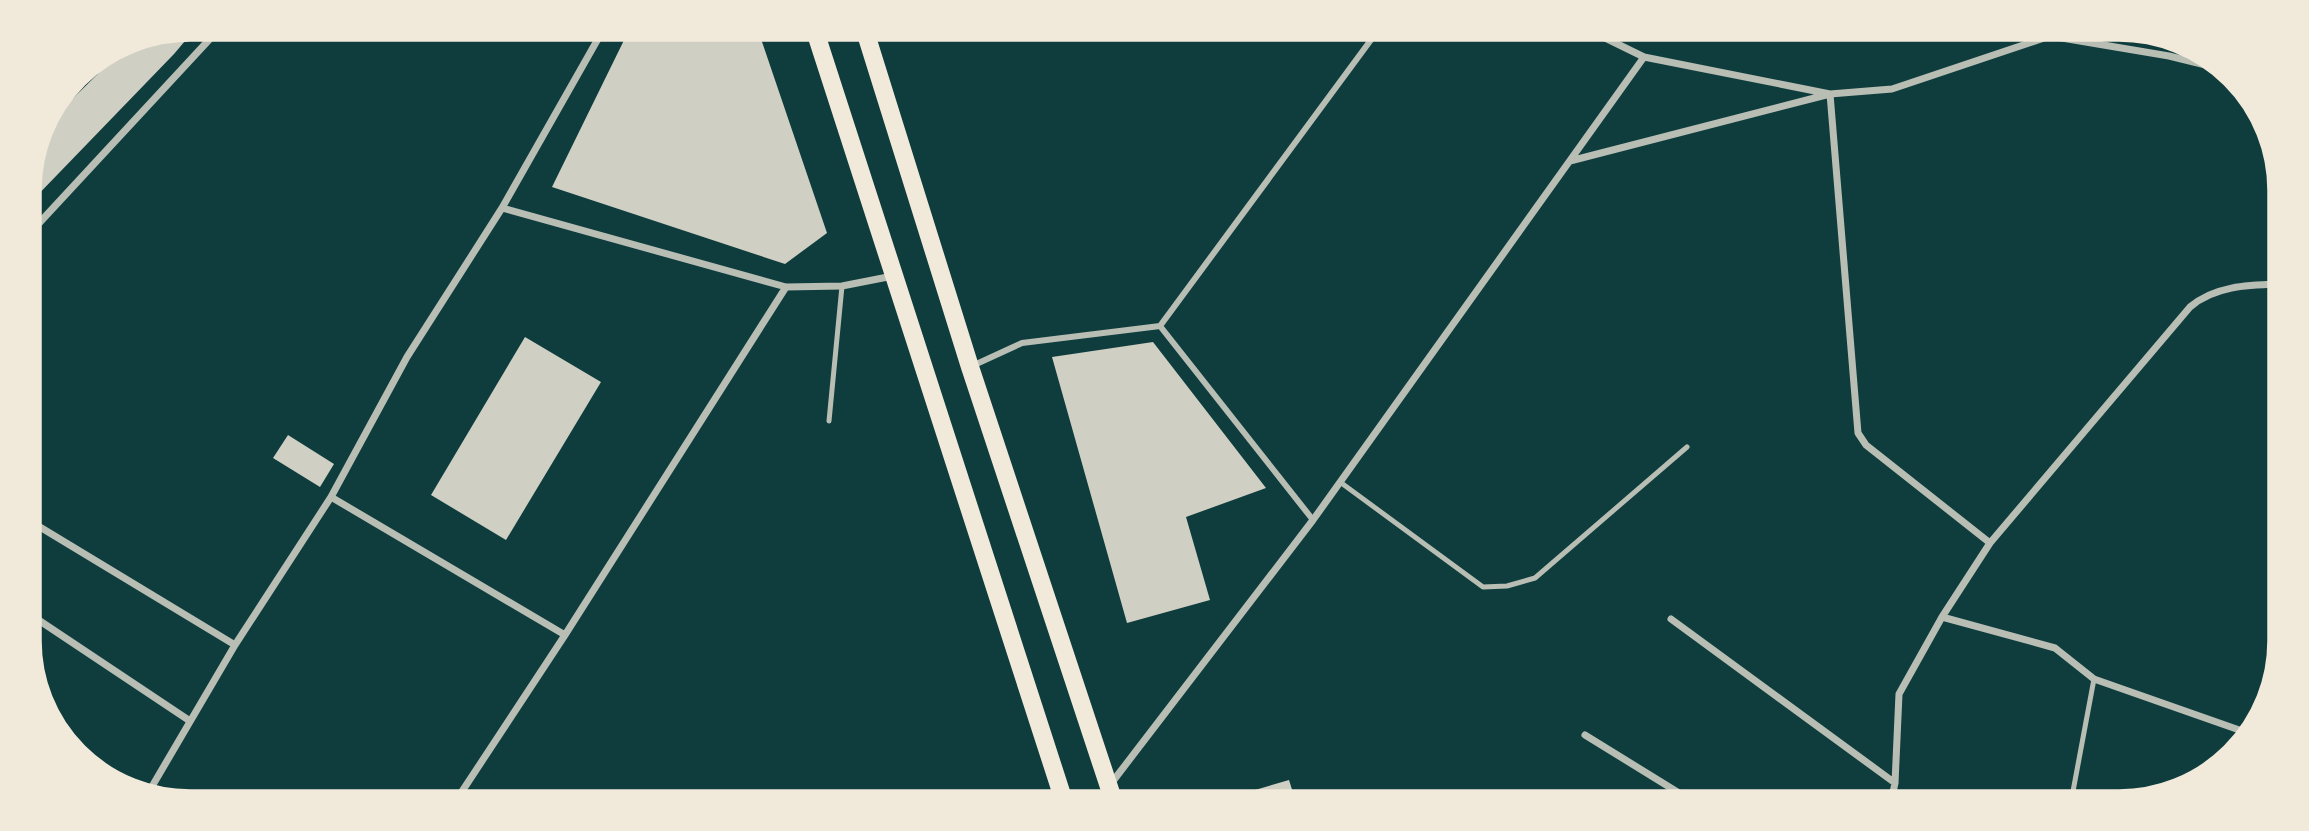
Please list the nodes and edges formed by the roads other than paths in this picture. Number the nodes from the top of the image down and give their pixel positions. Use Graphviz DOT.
graph roads {
  1 [pos="209,40"];
  2 [pos="597,40"];
  3 [pos="818,40"];
  4 [pos="868,40"];
  5 [pos="1371,40"];
  6 [pos="1609,40"];
  7 [pos="2038,40"];
  8 [pos="2074,40"];
  9 [pos="1644,57"];
  10 [pos="2196,63"];
  11 [pos="1829,94"];
  12 [pos="1569,161"];
  13 [pos="502,208"];
  14 [pos="41,221"];
  15 [pos="894,276"];
  16 [pos="2269,285"];
  17 [pos="786,286"];
  18 [pos="842,286"];
  19 [pos="1160,326"];
  20 [pos="970,367"];
  21 [pos="828,421"];
  22 [pos="1687,447"];
  23 [pos="1340,482"];
  24 [pos="331,497"];
  25 [pos="1313,520"];
  26 [pos="40,527"];
  27 [pos="1990,543"];
  28 [pos="1942,617"];
  29 [pos="1671,619"];
  30 [pos="40,621"];
  31 [pos="565,635"];
  32 [pos="235,645"];
  33 [pos="2094,679"];
  34 [pos="190,721"];
  35 [pos="2239,730"];
  36 [pos="1585,735"];
  37 [pos="1895,783"];
  38 [pos="152,786"];
  39 [pos="1675,790"];
  40 [pos="1894,790"];
  41 [pos="2073,790"];
  42 [pos="462,791"];
  43 [pos="1061,791"];
  44 [pos="1106,791"];
  45 [pos="1110,791"];
  1 -- 14 [label="street"];
  2 -- 13 [label="street"];
  3 -- 15 [label="main road"];
  4 -- 20 [label="main road"];
  5 -- 19 [label="street"];
  6 -- 9 [label="street"];
  7 -- 11 [label="street"];
  8 -- 10 [label="street"];
  9 -- 11 [label="street"];
  9 -- 12 [label="street"];
  11 -- 12 [label="street"];
  11 -- 27 [label="street"];
  12 -- 23 [label="street"];
  13 -- 17 [label="street"];
  13 -- 24 [label="street"];
  15 -- 18 [label="street"];
  15 -- 43 [label="main road"];
  16 -- 27 [label="street"];
  17 -- 18 [label="street"];
  17 -- 31 [label="street"];
  18 -- 21 [label="lane"];
  19 -- 20 [label="street"];
  19 -- 25 [label="street"];
  20 -- 44 [label="main road"];
  22 -- 23 [label="lane"];
  23 -- 25 [label="street"];
  24 -- 31 [label="street"];
  24 -- 32 [label="street"];
  25 -- 45 [label="street"];
  26 -- 32 [label="street"];
  27 -- 28 [label="street"];
  28 -- 33 [label="street"];
  28 -- 37 [label="street"];
  29 -- 37 [label="street"];
  30 -- 34 [label="street"];
  31 -- 42 [label="street"];
  32 -- 34 [label="street"];
  33 -- 35 [label="street"];
  33 -- 41 [label="lane"];
  34 -- 38 [label="street"];
  36 -- 39 [label="street"];
  37 -- 40 [label="street"];
}
